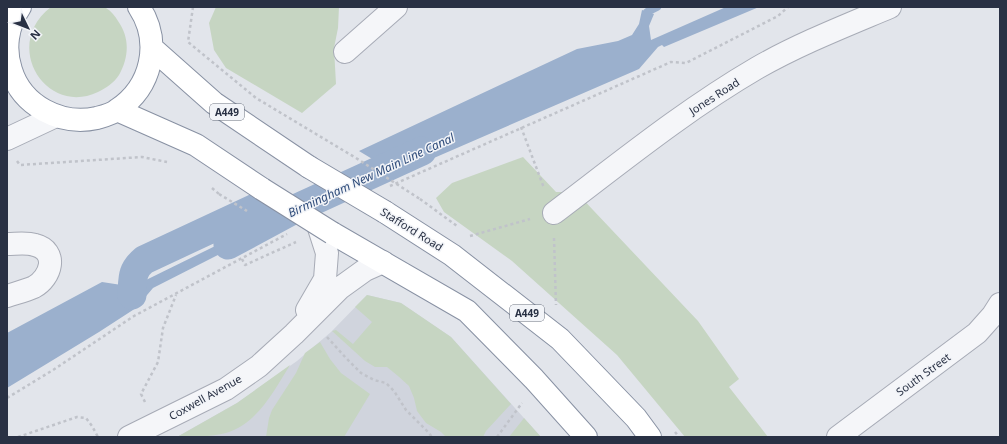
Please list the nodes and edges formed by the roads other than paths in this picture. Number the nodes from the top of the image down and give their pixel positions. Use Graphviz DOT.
graph roads {
  1 [pos="20,7"];
  2 [pos="396,7"];
  3 [pos="890,7"];
  4 [pos="146,10"];
  5 [pos="152,48"];
  6 [pos="345,52"];
  7 [pos="9,70"];
  8 [pos="117,110"];
  9 [pos="56,116"];
  10 [pos="7,139"];
  11 [pos="554,213"];
  12 [pos="324,232"];
  13 [pos="7,244"];
  14 [pos="383,262"];
  15 [pos="10,293"];
  16 [pos="1000,304"];
  17 [pos="294,334"];
  18 [pos="845,435"];
  19 [pos="129,437"];
  20 [pos="586,437"];
  21 [pos="650,437"];
  1 -- 7 [label="highway"];
  2 -- 6 [label="street"];
  3 -- 11 [label="street, Jones Road"];
  4 -- 5 [label="highway"];
  5 -- 8 [label="highway"];
  5 -- 21 [label="highway, Stafford Road / A449, bridge"];
  7 -- 9 [label="highway"];
  8 -- 9 [label="highway"];
  8 -- 12 [label="highway, bridge"];
  9 -- 10 [label="street"];
  12 -- 14 [label="highway"];
  12 -- 17 [label="street, Coxwell Avenue"];
  13 -- 15 [label="street"];
  14 -- 17 [label="street, Coxwell Avenue"];
  14 -- 20 [label="highway"];
  16 -- 18 [label="street, South Street"];
  17 -- 19 [label="street, Coxwell Avenue"];
}
